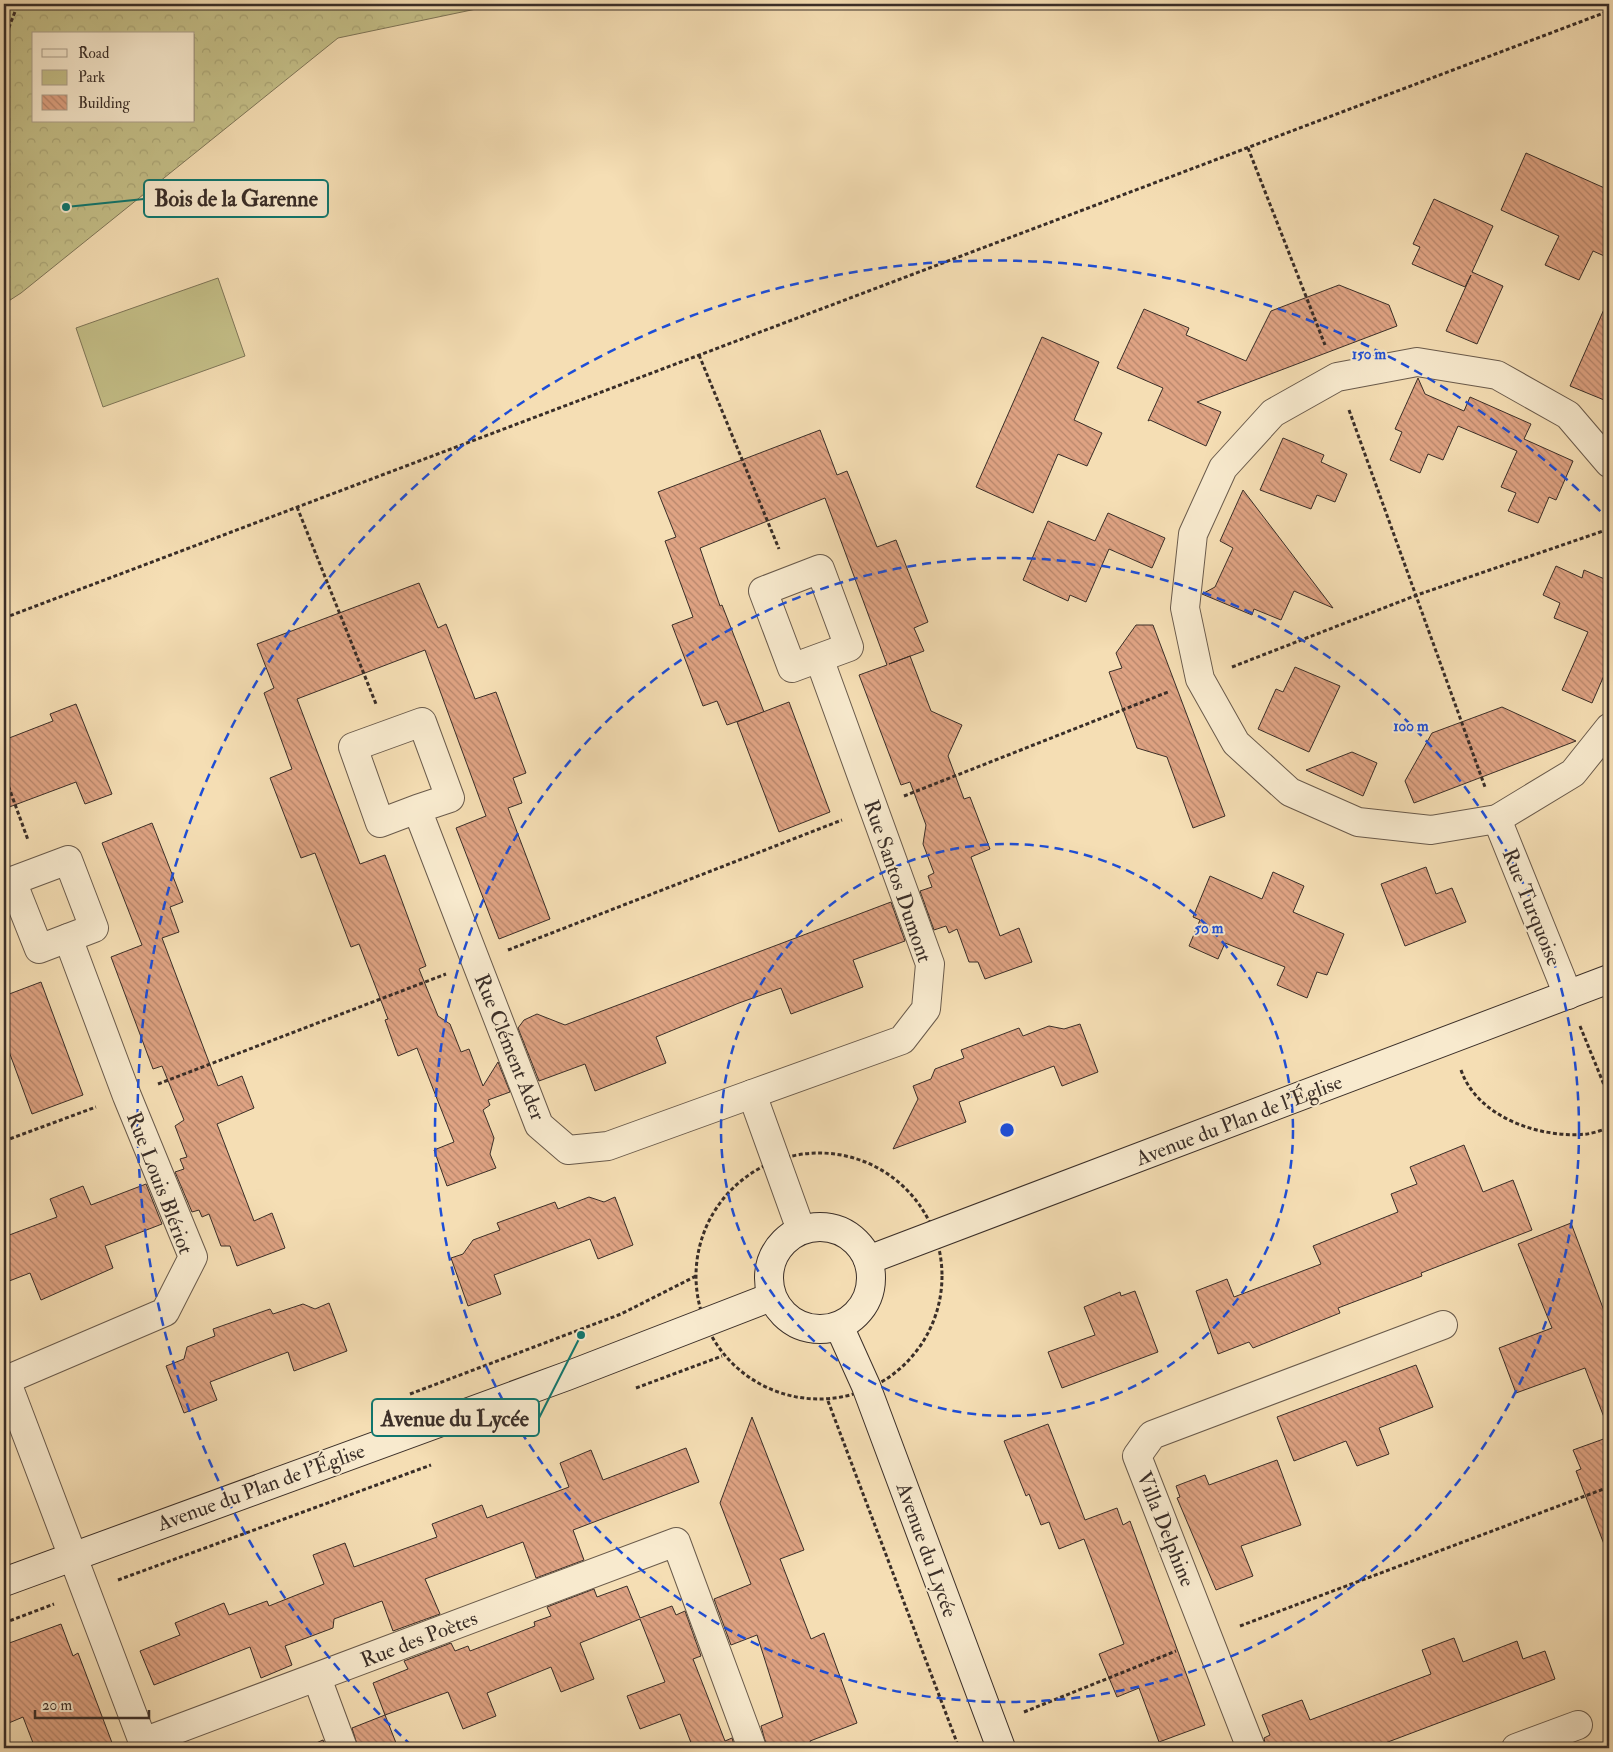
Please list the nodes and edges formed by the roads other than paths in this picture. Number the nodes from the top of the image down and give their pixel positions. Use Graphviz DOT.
graph roads {
  1 [pos="1609,463"];
  2 [pos="819,658"];
  3 [pos="1609,728"];
  4 [pos="417,809"];
  5 [pos="1497,819"];
  6 [pos="68,938"];
  7 [pos="1609,979"];
  8 [pos="1568,995"];
  9 [pos="752,1094"];
  10 [pos="801,1230"];
  11 [pos="868,1260"];
  12 [pos="771,1297"];
  13 [pos="1443,1325"];
  14 [pos="839,1326"];
  15 [pos="5,1380"];
  16 [pos="72,1556"];
  17 [pos="4,1582"];
  18 [pos="317,1678"];
  19 [pos="1578,1725"];
  20 [pos="343,1748"];
  21 [pos="752,1748"];
  22 [pos="1001,1748"];
  23 [pos="1251,1748"];
  24 [pos="1516,1748"];
  1 -- 5 [label="street"];
  2 -- 2 [label="street"];
  2 -- 9 [label="street, Rue Santos Dumont"];
  3 -- 5 [label="street"];
  4 -- 4 [label="street"];
  4 -- 9 [label="street, Rue Clément Ader"];
  5 -- 8 [label="street, Rue Turquoise"];
  6 -- 6 [label="street"];
  6 -- 15 [label="street, Rue Louis Blériot"];
  7 -- 8 [label="street, Avenue du Plan de l'Église"];
  8 -- 11 [label="street, Avenue du Plan de l'Église"];
  9 -- 10 [label="street"];
  10 -- 11 [label="street"];
  10 -- 12 [label="street"];
  11 -- 14 [label="street"];
  12 -- 14 [label="street"];
  12 -- 16 [label="street, Avenue du Plan de l'Église"];
  13 -- 23 [label="street, Villa Delphine"];
  14 -- 22 [label="street, Avenue du Lycée"];
  15 -- 16 [label="street, Rue Louis Blériot"];
  16 -- 17 [label="street, Avenue du Plan de l'Église"];
  16 -- 18 [label="street, Rue des Poètes"];
  18 -- 20 [label="street"];
  18 -- 21 [label="street, Rue des Poètes"];
  19 -- 24 [label="street"];
}
